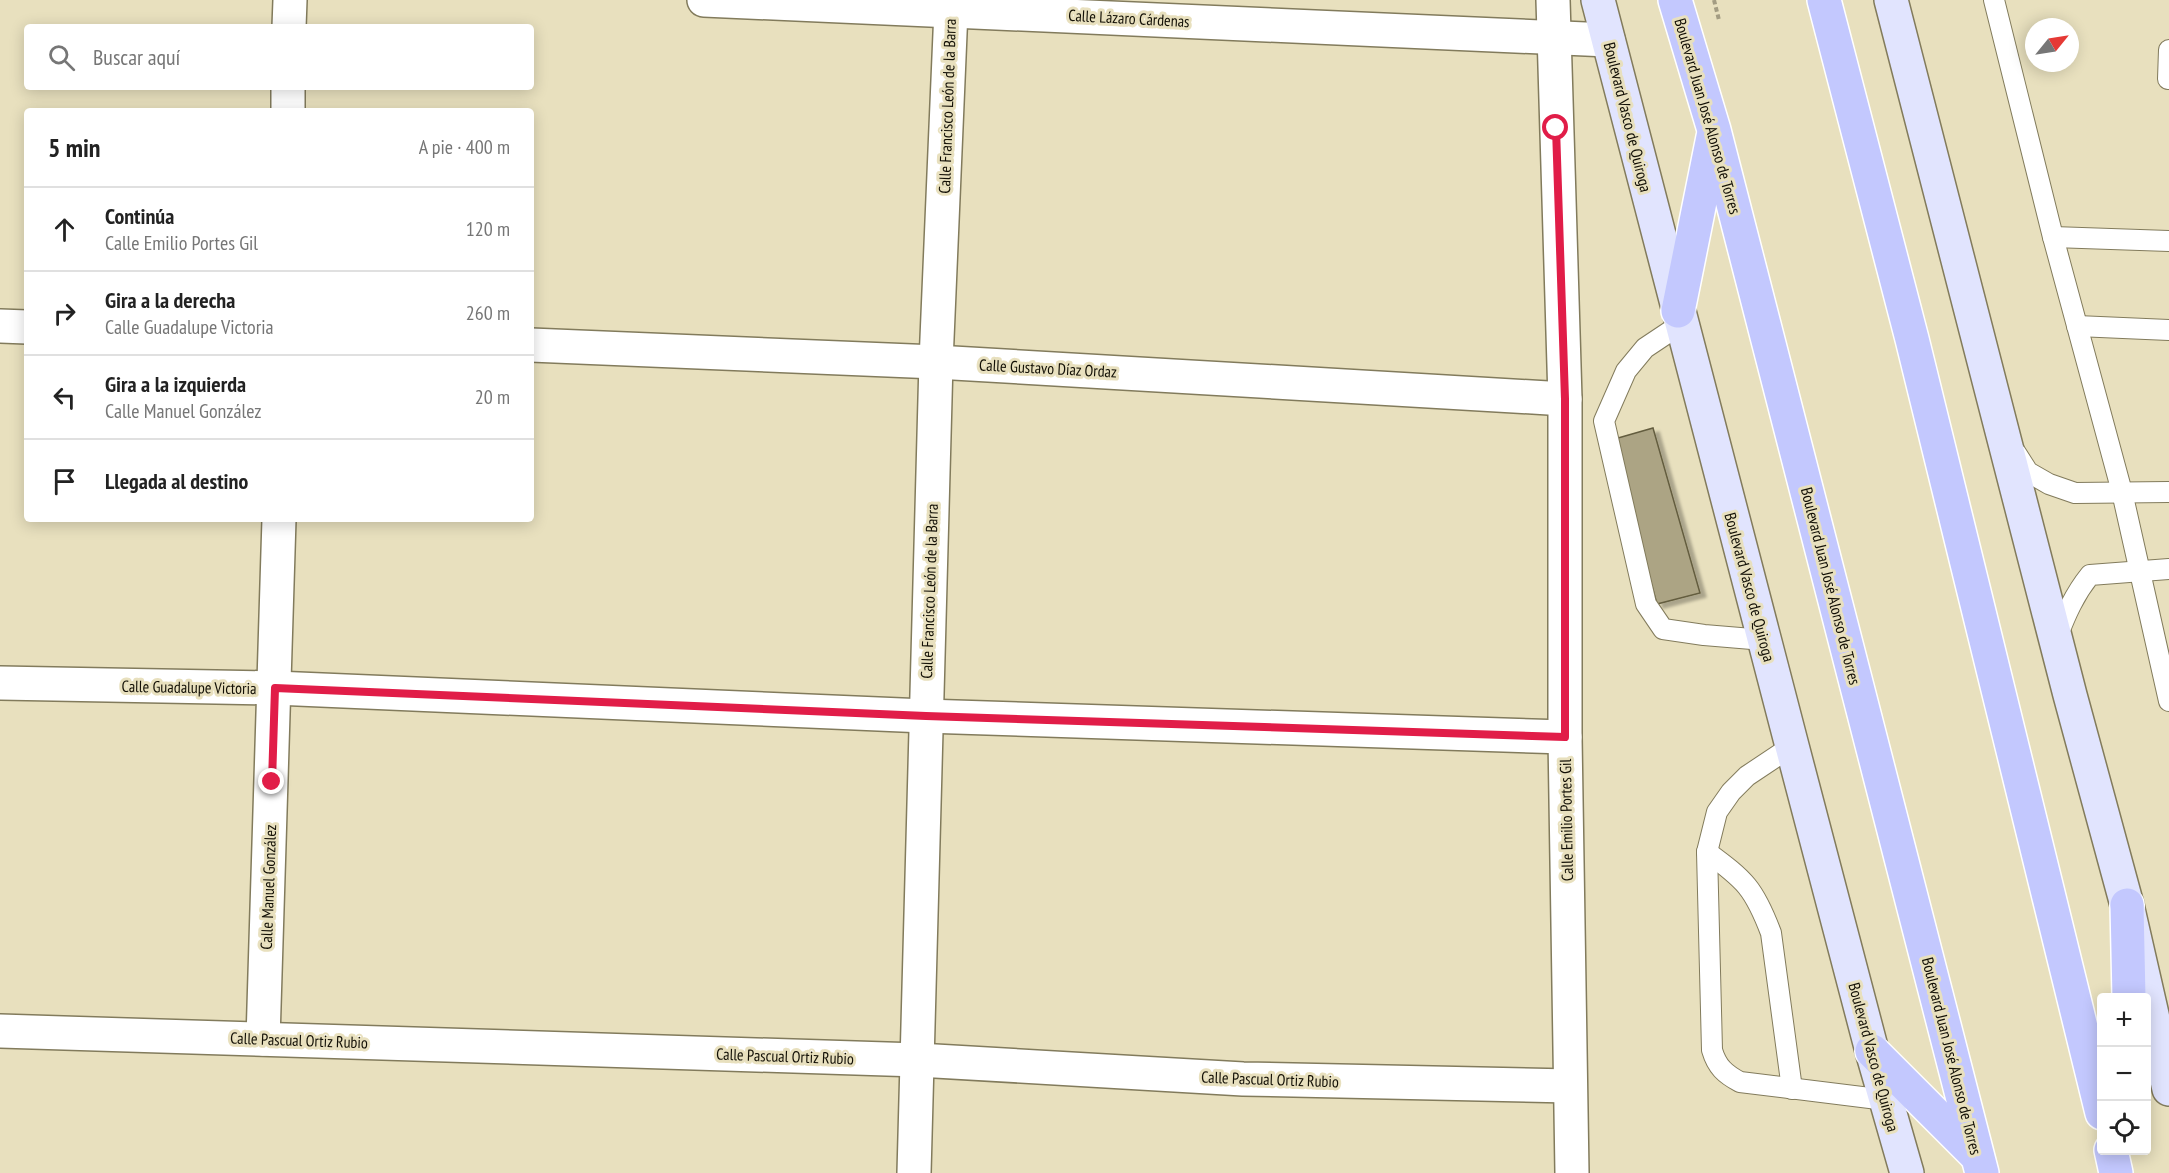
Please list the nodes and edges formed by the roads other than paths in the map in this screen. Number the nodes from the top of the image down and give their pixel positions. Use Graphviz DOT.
graph roads {
  1 [pos="290,0"];
  2 [pos="704,0"];
  3 [pos="1552,0"];
  4 [pos="1598,0"];
  5 [pos="1675,0"];
  6 [pos="1824,0"];
  7 [pos="1891,0"];
  8 [pos="1908,0"];
  9 [pos="1994,0"];
  10 [pos="951,10"];
  11 [pos="289,24"];
  12 [pos="1554,38"];
  13 [pos="1608,40"];
  14 [pos="1905,48"];
  15 [pos="2169,50"];
  16 [pos="2168,79"];
  17 [pos="288,90"];
  18 [pos="288,108"];
  19 [pos="1714,130"];
  20 [pos="2053,237"];
  21 [pos="2169,241"];
  22 [pos="1680,318"];
  23 [pos="0,326"];
  24 [pos="2077,326"];
  25 [pos="24,327"];
  26 [pos="2169,330"];
  27 [pos="534,345"];
  28 [pos="936,362"];
  29 [pos="1565,399"];
  30 [pos="2001,430"];
  31 [pos="2122,492"];
  32 [pos="2169,492"];
  33 [pos="279,522"];
  34 [pos="2169,569"];
  35 [pos="2139,570"];
  36 [pos="1764,640"];
  37 [pos="2056,640"];
  38 [pos="0,683"];
  39 [pos="275,688"];
  40 [pos="2169,701"];
  41 [pos="926,716"];
  42 [pos="1565,737"];
  43 [pos="1792,746"];
  44 [pos="1707,852"];
  45 [pos="2127,905"];
  46 [pos="2129,993"];
  47 [pos="0,1031"];
  48 [pos="263,1039"];
  49 [pos="1872,1051"];
  50 [pos="918,1060"];
  51 [pos="1569,1086"];
  52 [pos="1792,1089"];
  53 [pos="2169,1089"];
  54 [pos="1886,1100"];
  55 [pos="2099,1101"];
  56 [pos="2112,1155"];
  57 [pos="2124,1155"];
  58 [pos="1980,1165"];
  59 [pos="914,1173"];
  60 [pos="1572,1173"];
  61 [pos="1907,1173"];
  62 [pos="2116,1173"];
  63 [pos="2122,1173"];
  1 -- 11 [label="street"];
  2 -- 10 [label="street, Calle Lázaro Cárdenas"];
  3 -- 12 [label="street, Calle Emilio Portes Gil"];
  4 -- 13 [label="street, Boulevard Vasco de Quiroga"];
  5 -- 19 [label="main road, Boulevard Juan José Alonso de Torres"];
  6 -- 55 [label="main road"];
  7 -- 14 [label="street"];
  8 -- 14 [label="lane"];
  9 -- 20 [label="lane"];
  10 -- 12 [label="street, Calle Lázaro Cárdenas"];
  10 -- 28 [label="street, Calle Francisco León de la Barra"];
  12 -- 13 [label="street, Calle Lázaro Cárdenas"];
  12 -- 29 [label="street, Calle Emilio Portes Gil"];
  13 -- 22 [label="street, Boulevard Vasco de Quiroga"];
  14 -- 30 [label="street"];
  15 -- 16 [label="lane"];
  17 -- 18 [label="street"];
  19 -- 22 [label="main road"];
  19 -- 58 [label="main road, Boulevard Juan José Alonso de Torres"];
  20 -- 21 [label="lane"];
  20 -- 24 [label="lane"];
  22 -- 36 [label="street, Boulevard Vasco de Quiroga"];
  22 -- 36 [label="lane"];
  23 -- 25 [label="street"];
  24 -- 26 [label="lane"];
  24 -- 31 [label="lane"];
  27 -- 28 [label="street, Calle Gustavo Díaz Ordaz"];
  28 -- 29 [label="street, Calle Gustavo Díaz Ordaz"];
  28 -- 41 [label="street, Calle Francisco León de la Barra"];
  29 -- 42 [label="street, Calle Emilio Portes Gil"];
  30 -- 31 [label="lane"];
  30 -- 37 [label="street"];
  31 -- 32 [label="lane"];
  31 -- 35 [label="lane"];
  33 -- 39 [label="street, Calle Manuel González"];
  34 -- 35 [label="lane"];
  35 -- 37 [label="lane"];
  35 -- 40 [label="lane"];
  36 -- 43 [label="street, Boulevard Vasco de Quiroga"];
  37 -- 45 [label="street"];
  38 -- 39 [label="street, Calle Guadalupe Victoria"];
  39 -- 41 [label="street, Calle Guadalupe Victoria"];
  39 -- 48 [label="street, Calle Manuel González"];
  41 -- 42 [label="street, Calle Guadalupe Victoria"];
  41 -- 50 [label="street, Calle Francisco León de la Barra"];
  42 -- 51 [label="street, Calle Emilio Portes Gil"];
  43 -- 44 [label="lane"];
  43 -- 49 [label="street, Boulevard Vasco de Quiroga"];
  44 -- 52 [label="lane"];
  44 -- 52 [label="lane"];
  45 -- 46 [label="main road"];
  45 -- 53 [label="street"];
  47 -- 48 [label="street, Calle Pascual Ortiz Rubio"];
  48 -- 50 [label="street, Calle Pascual Ortiz Rubio"];
  49 -- 54 [label="street, Boulevard Vasco de Quiroga"];
  49 -- 58 [label="main road"];
  50 -- 51 [label="street, Calle Pascual Ortiz Rubio"];
  50 -- 59 [label="street, Calle Francisco León de la Barra"];
  51 -- 60 [label="street, Calle Emilio Portes Gil"];
  52 -- 54 [label="lane"];
  54 -- 61 [label="street, Boulevard Vasco de Quiroga"];
  56 -- 62 [label="main road"];
  57 -- 63 [label="main road"];
}
